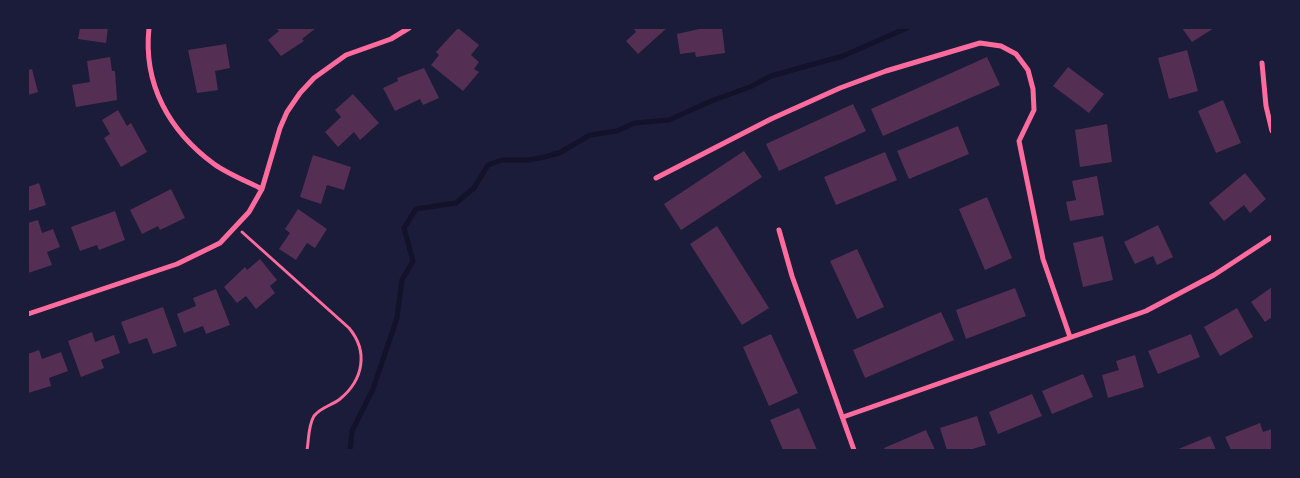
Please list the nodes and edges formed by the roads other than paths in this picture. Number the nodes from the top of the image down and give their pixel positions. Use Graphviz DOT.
graph roads {
  1 [pos="150,28"];
  2 [pos="409,28"];
  3 [pos="1262,63"];
  4 [pos="1272,131"];
  5 [pos="656,178"];
  6 [pos="262,189"];
  7 [pos="779,230"];
  8 [pos="1272,237"];
  9 [pos="28,314"];
  10 [pos="1070,337"];
  11 [pos="843,417"];
  12 [pos="854,450"];
  1 -- 6 [label="street"];
  2 -- 6 [label="street"];
  3 -- 4 [label="street"];
  5 -- 10 [label="street"];
  6 -- 9 [label="street"];
  7 -- 11 [label="street"];
  8 -- 10 [label="street"];
  10 -- 11 [label="street"];
  11 -- 12 [label="street"];
}
